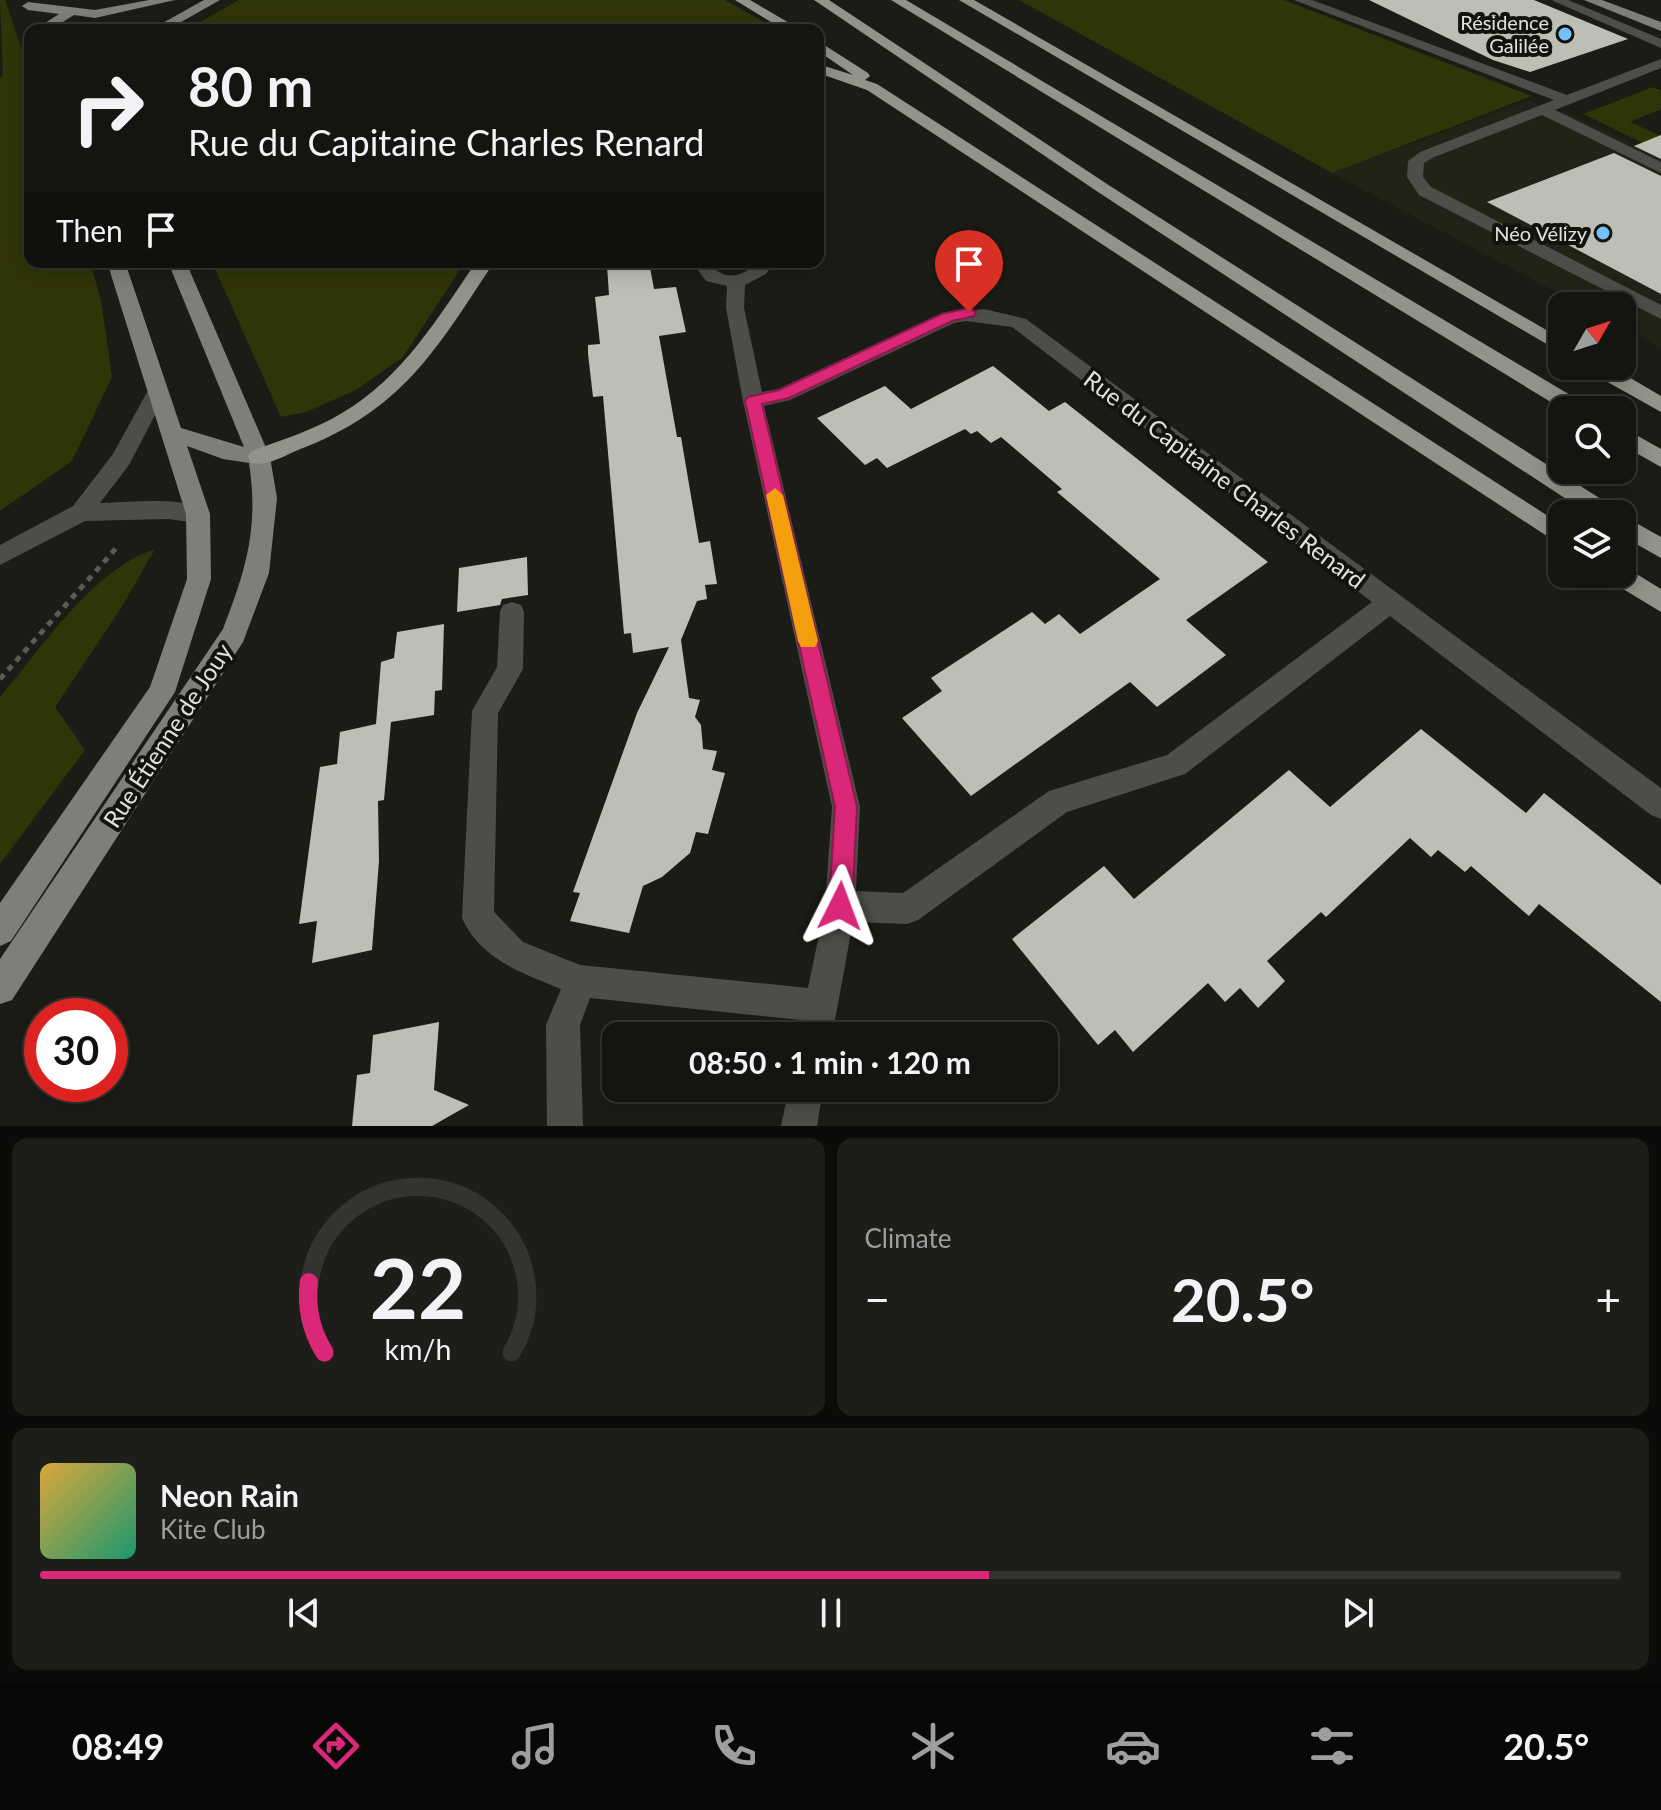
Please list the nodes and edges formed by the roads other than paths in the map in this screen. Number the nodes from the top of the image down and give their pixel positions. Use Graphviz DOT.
graph roads {
  1 [pos="103,0"];
  2 [pos="169,0"];
  3 [pos="214,0"];
  4 [pos="741,0"];
  5 [pos="820,0"];
  6 [pos="897,0"];
  7 [pos="965,0"];
  8 [pos="1300,0"];
  9 [pos="1557,0"];
  10 [pos="1590,0"];
  11 [pos="1626,0"];
  12 [pos="27,3"];
  13 [pos="67,6"];
  14 [pos="1661,12"];
  15 [pos="36,24"];
  16 [pos="45,24"];
  17 [pos="168,24"];
  18 [pos="783,24"];
  19 [pos="1661,27"];
  20 [pos="1661,44"];
  21 [pos="824,49"];
  22 [pos="1661,63"];
  23 [pos="824,70"];
  24 [pos="872,87"];
  25 [pos="1565,99"];
  26 [pos="1541,109"];
  27 [pos="1661,168"];
  28 [pos="118,268"];
  29 [pos="180,268"];
  30 [pos="481,268"];
  31 [pos="703,268"];
  32 [pos="762,268"];
  33 [pos="736,281"];
  34 [pos="1661,313"];
  35 [pos="1548,339"];
  36 [pos="1619,380"];
  37 [pos="158,390"];
  38 [pos="1557,396"];
  39 [pos="753,401"];
  40 [pos="1661,405"];
  41 [pos="174,434"];
  42 [pos="1636,444"];
  43 [pos="259,457"];
  44 [pos="1661,459"];
  45 [pos="1585,500"];
  46 [pos="81,512"];
  47 [pos="198,514"];
  48 [pos="1548,528"];
  49 [pos="1636,533"];
  50 [pos="1661,549"];
  51 [pos="0,556"];
  52 [pos="1636,585"];
  53 [pos="1661,602"];
  54 [pos="1389,603"];
  55 [pos="512,612"];
  56 [pos="1661,805"];
  57 [pos="840,906"];
  58 [pos="0,930"];
  59 [pos="580,981"];
  60 [pos="0,988"];
  61 [pos="818,1021"];
  62 [pos="803,1102"];
  63 [pos="565,1126"];
  64 [pos="799,1126"];
  1 -- 13 [label="main road"];
  2 -- 13 [label="main road"];
  3 -- 17 [label="main road"];
  4 -- 18 [label="highway"];
  5 -- 45 [label="highway"];
  6 -- 38 [label="highway"];
  7 -- 35 [label="highway"];
  8 -- 25 [label="street"];
  9 -- 20 [label="street"];
  10 -- 19 [label="main road"];
  11 -- 14 [label="main road"];
  12 -- 13 [label="main road"];
  12 -- 15 [label="main road"];
  13 -- 16 [label="main road"];
  21 -- 24 [label="highway"];
  22 -- 25 [label="street"];
  23 -- 24 [label="highway"];
  24 -- 48 [label="highway"];
  25 -- 26 [label="street"];
  26 -- 27 [label="street"];
  26 -- 34 [label="street"];
  28 -- 37 [label="main road, Rue Étienne de Jouy"];
  29 -- 43 [label="main road, Rue Étienne de Jouy"];
  30 -- 43 [label="highway"];
  31 -- 33 [label="street"];
  32 -- 33 [label="street"];
  33 -- 39 [label="street"];
  36 -- 40 [label="highway"];
  37 -- 41 [label="main road, Rue Étienne de Jouy"];
  37 -- 46 [label="street"];
  39 -- 54 [label="street, Rue du Capitaine Charles Renard"];
  39 -- 57 [label="street"];
  41 -- 43 [label="main road"];
  41 -- 47 [label="main road, Rue Étienne de Jouy"];
  42 -- 44 [label="highway"];
  43 -- 60 [label="main road, Rue Étienne de Jouy"];
  46 -- 47 [label="street"];
  46 -- 51 [label="street"];
  47 -- 58 [label="main road, Rue Étienne de Jouy"];
  49 -- 50 [label="highway"];
  52 -- 53 [label="highway"];
  54 -- 56 [label="street, Rue du Capitaine Charles Renard"];
  54 -- 57 [label="street"];
  55 -- 59 [label="street"];
  57 -- 61 [label="street"];
  59 -- 61 [label="street"];
  59 -- 63 [label="street"];
  62 -- 64 [label="street"];
}
